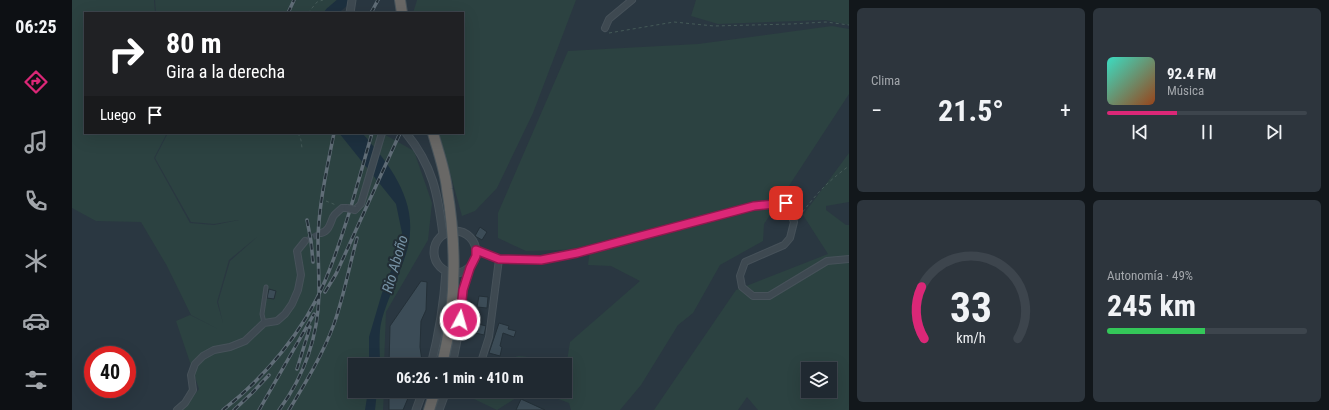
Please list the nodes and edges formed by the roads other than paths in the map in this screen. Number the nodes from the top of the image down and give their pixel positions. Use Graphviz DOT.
graph roads {
  1 [pos="400,0"];
  2 [pos="632,0"];
  3 [pos="402,12"];
  4 [pos="605,28"];
  5 [pos="382,134"];
  6 [pos="407,134"];
  7 [pos="433,134"];
  8 [pos="322,233"];
  9 [pos="443,235"];
  10 [pos="305,241"];
  11 [pos="476,250"];
  12 [pos="499,259"];
  13 [pos="849,259"];
  14 [pos="470,268"];
  15 [pos="446,271"];
  16 [pos="266,288"];
  17 [pos="264,323"];
  18 [pos="433,358"];
  19 [pos="443,358"];
  20 [pos="453,358"];
  21 [pos="482,358"];
  22 [pos="420,398"];
  23 [pos="433,398"];
  24 [pos="443,398"];
  25 [pos="177,410"];
  26 [pos="416,410"];
  27 [pos="429,410"];
  28 [pos="439,410"];
  1 -- 3 [label="highway"];
  2 -- 4 [label="street"];
  5 -- 8 [label="street, bridge"];
  6 -- 9 [label="street"];
  7 -- 19 [label="highway, bridge"];
  9 -- 11 [label="street"];
  9 -- 15 [label="street"];
  10 -- 17 [label="street"];
  11 -- 12 [label="street"];
  11 -- 14 [label="street"];
  12 -- 13 [label="street"];
  12 -- 21 [label="street"];
  14 -- 15 [label="street"];
  14 -- 20 [label="street"];
  15 -- 18 [label="street"];
  16 -- 17 [label="lane"];
  17 -- 25 [label="street"];
  22 -- 26 [label="street"];
  23 -- 27 [label="highway"];
  24 -- 28 [label="street"];
}
